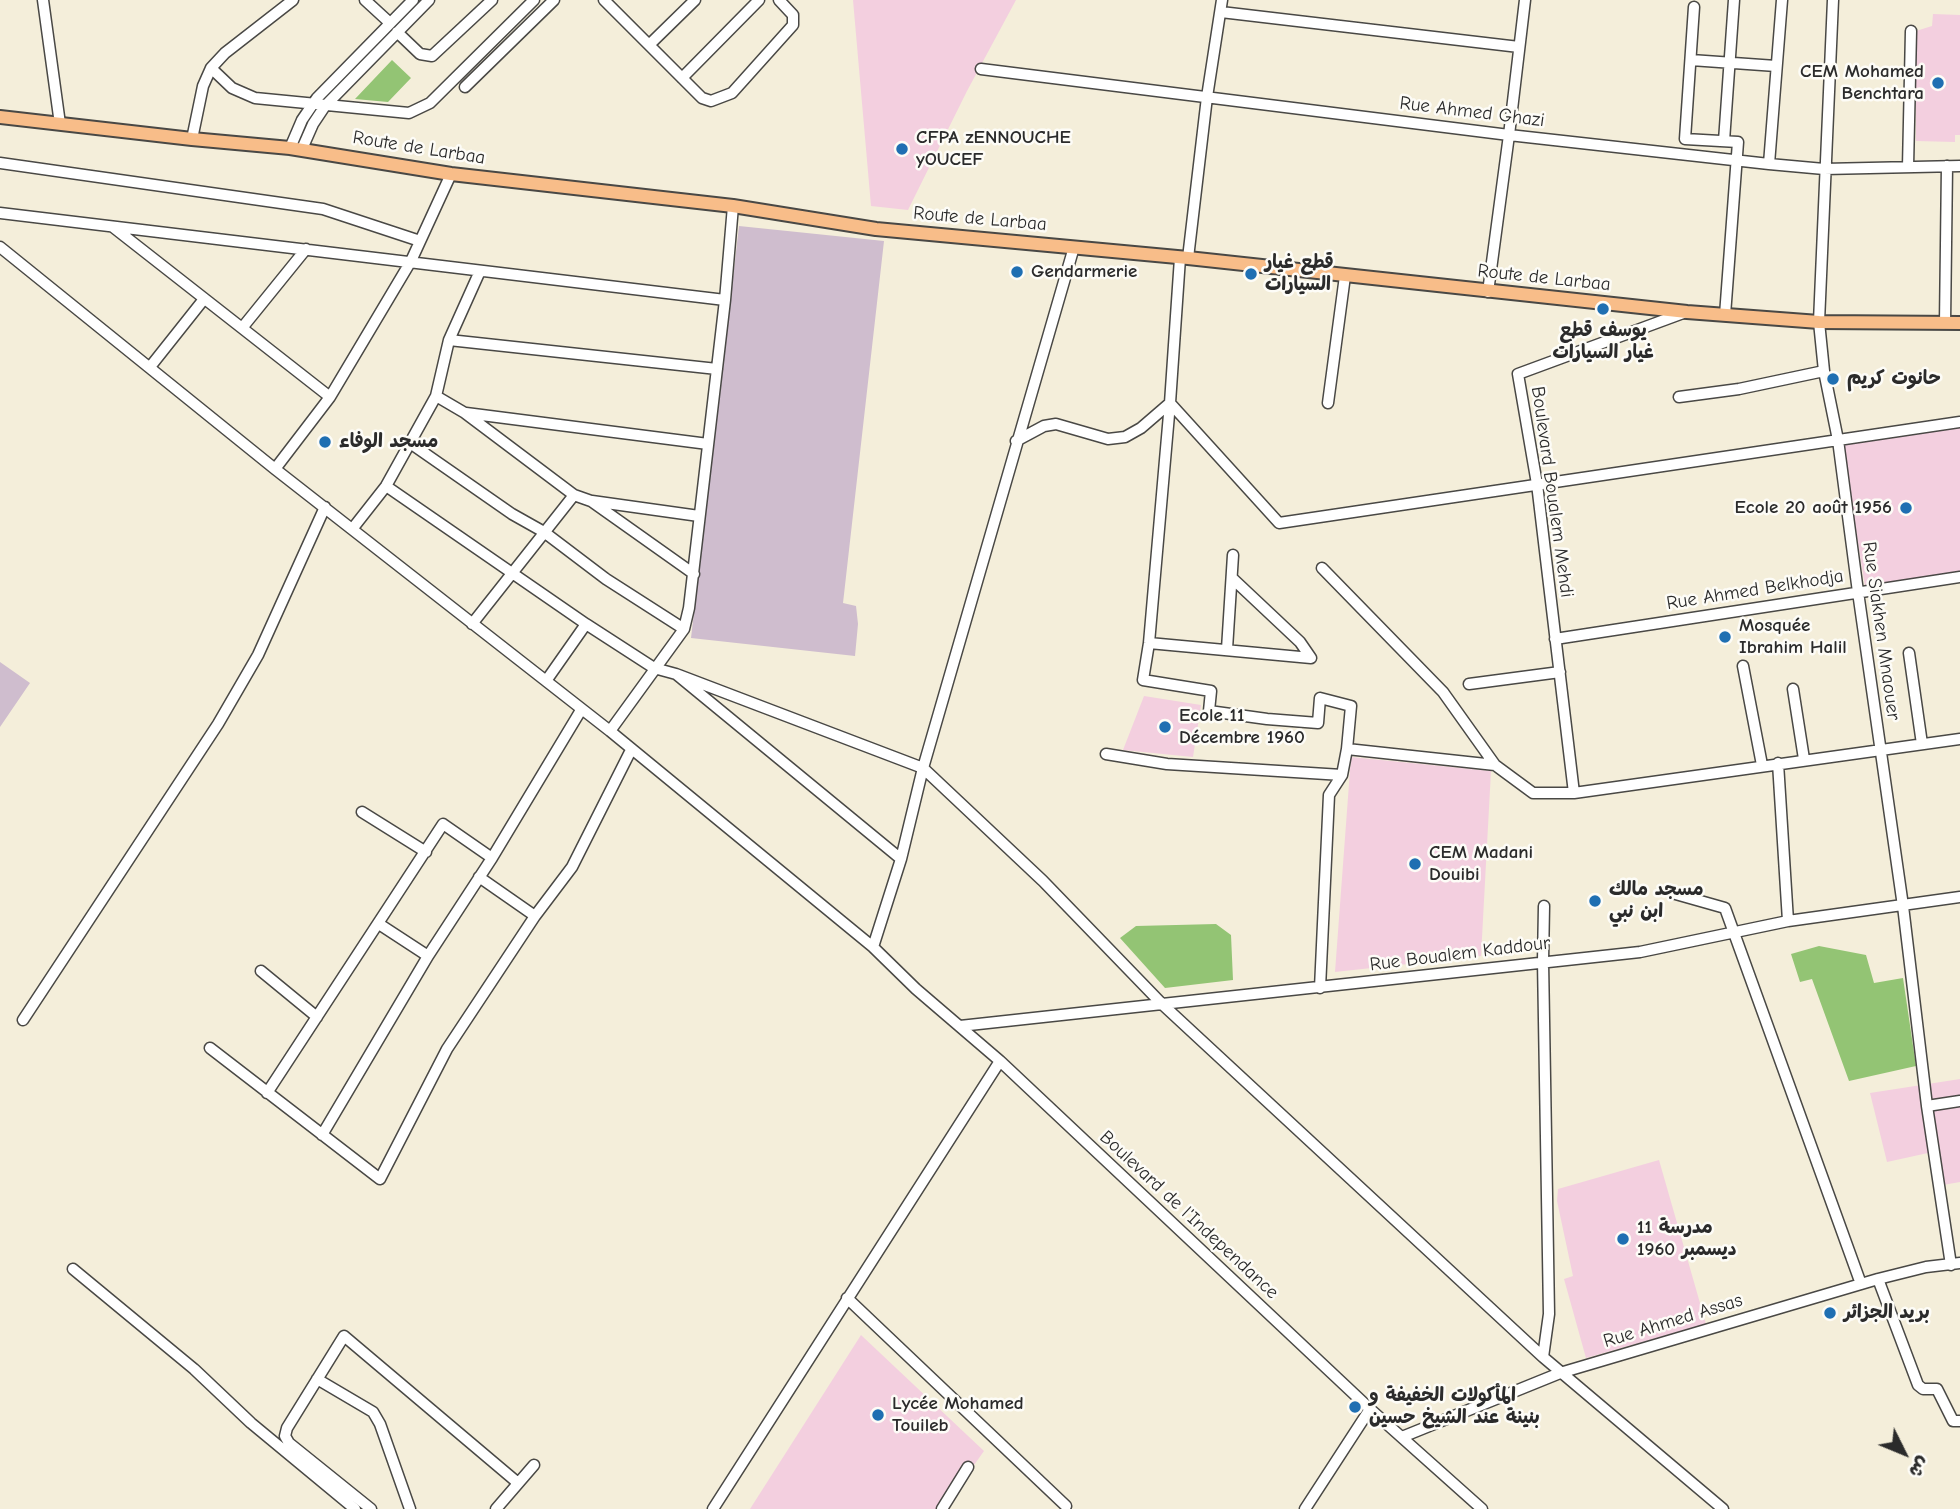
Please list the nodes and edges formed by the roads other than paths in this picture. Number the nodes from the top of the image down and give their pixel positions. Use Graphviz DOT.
graph roads {
  1 [pos="43,0"];
  2 [pos="293,0"];
  3 [pos="365,0"];
  4 [pos="413,0"];
  5 [pos="429,0"];
  6 [pos="492,0"];
  7 [pos="534,0"];
  8 [pos="554,0"];
  9 [pos="604,0"];
  10 [pos="695,0"];
  11 [pos="760,0"];
  12 [pos="779,0"];
  13 [pos="1222,0"];
  14 [pos="1525,0"];
  15 [pos="1734,0"];
  16 [pos="1782,0"];
  17 [pos="1833,0"];
  18 [pos="1694,7"];
  19 [pos="1220,12"];
  20 [pos="393,28"];
  21 [pos="1910,31"];
  22 [pos="649,45"];
  23 [pos="1519,47"];
  24 [pos="1691,60"];
  25 [pos="1730,62"];
  26 [pos="1776,66"];
  27 [pos="211,68"];
  28 [pos="981,69"];
  29 [pos="682,78"];
  30 [pos="465,87"];
  31 [pos="1208,97"];
  32 [pos="312,105"];
  33 [pos="325,106"];
  34 [pos="0,117"];
  35 [pos="60,124"];
  36 [pos="1509,135"];
  37 [pos="192,139"];
  38 [pos="1724,141"];
  39 [pos="296,148"];
  40 [pos="1737,159"];
  41 [pos="0,163"];
  42 [pos="1769,164"];
  43 [pos="1947,166"];
  44 [pos="1960,166"];
  45 [pos="1908,167"];
  46 [pos="1824,169"];
  47 [pos="451,174"];
  48 [pos="733,206"];
  49 [pos="0,213"];
  50 [pos="113,227"];
  51 [pos="420,242"];
  52 [pos="0,247"];
  53 [pos="1074,247"];
  54 [pos="306,249"];
  55 [pos="1184,258"];
  56 [pos="411,261"];
  57 [pos="480,271"];
  58 [pos="1345,276"];
  59 [pos="1488,292"];
  60 [pos="204,299"];
  61 [pos="725,300"];
  62 [pos="1687,312"];
  63 [pos="1725,315"];
  64 [pos="1819,322"];
  65 [pos="1945,323"];
  66 [pos="1960,323"];
  67 [pos="242,328"];
  68 [pos="449,340"];
  69 [pos="150,367"];
  70 [pos="717,369"];
  71 [pos="1824,371"];
  72 [pos="436,396"];
  73 [pos="330,397"];
  74 [pos="1679,397"];
  75 [pos="1328,402"];
  76 [pos="1170,403"];
  77 [pos="465,413"];
  78 [pos="1960,422"];
  79 [pos="1838,440"];
  80 [pos="1016,441"];
  81 [pos="410,443"];
  82 [pos="708,444"];
  83 [pos="275,469"];
  84 [pos="1537,484"];
  85 [pos="386,486"];
  86 [pos="574,495"];
  87 [pos="591,501"];
  88 [pos="325,507"];
  89 [pos="699,516"];
  90 [pos="353,528"];
  91 [pos="544,532"];
  92 [pos="1233,555"];
  93 [pos="1322,568"];
  94 [pos="513,575"];
  95 [pos="694,575"];
  96 [pos="1960,577"];
  97 [pos="1232,578"];
  98 [pos="1857,592"];
  99 [pos="472,624"];
  100 [pos="586,624"];
  101 [pos="684,629"];
  102 [pos="1555,639"];
  103 [pos="1149,643"];
  104 [pos="1227,649"];
  105 [pos="1909,653"];
  106 [pos="1743,666"];
  107 [pos="654,668"];
  108 [pos="1560,672"];
  109 [pos="676,674"];
  110 [pos="546,681"];
  111 [pos="1469,684"];
  112 [pos="1793,689"];
  113 [pos="581,710"];
  114 [pos="610,731"];
  115 [pos="1960,739"];
  116 [pos="1922,744"];
  117 [pos="1881,748"];
  118 [pos="1347,749"];
  119 [pos="631,750"];
  120 [pos="1106,754"];
  121 [pos="1804,759"];
  122 [pos="1777,763"];
  123 [pos="1495,765"];
  124 [pos="1762,765"];
  125 [pos="923,768"];
  126 [pos="1342,775"];
  127 [pos="1574,793"];
  128 [pos="362,812"];
  129 [pos="426,852"];
  130 [pos="492,858"];
  131 [pos="901,859"];
  132 [pos="479,877"];
  133 [pos="1672,893"];
  134 [pos="1960,897"];
  135 [pos="1544,906"];
  136 [pos="1903,906"];
  137 [pos="534,916"];
  138 [pos="1788,921"];
  139 [pos="379,924"];
  140 [pos="1734,932"];
  141 [pos="873,947"];
  142 [pos="428,956"];
  143 [pos="1543,961"];
  144 [pos="261,971"];
  145 [pos="1320,988"];
  146 [pos="1162,1004"];
  147 [pos="317,1017"];
  148 [pos="23,1020"];
  149 [pos="960,1026"];
  150 [pos="209,1048"];
  151 [pos="1000,1061"];
  152 [pos="267,1093"];
  153 [pos="1960,1101"];
  154 [pos="1927,1106"];
  155 [pos="323,1135"];
  156 [pos="1956,1264"];
  157 [pos="72,1269"];
  158 [pos="1878,1279"];
  159 [pos="1861,1284"];
  160 [pos="847,1298"];
  161 [pos="1543,1357"];
  162 [pos="1560,1373"];
  163 [pos="317,1379"];
  164 [pos="1370,1409"];
  165 [pos="1960,1421"];
  166 [pos="1402,1437"];
  167 [pos="534,1465"];
  168 [pos="968,1468"];
  169 [pos="517,1483"];
  170 [pos="1470,1499"];
  171 [pos="1066,1506"];
  172 [pos="355,1509"];
  173 [pos="371,1509"];
  174 [pos="410,1509"];
  175 [pos="496,1509"];
  176 [pos="713,1509"];
  177 [pos="943,1509"];
  178 [pos="1306,1509"];
  179 [pos="1463,1509"];
  180 [pos="1482,1509"];
  181 [pos="1723,1509"];
  1 -- 35 [label="street"];
  2 -- 27 [label="street"];
  3 -- 20 [label="street"];
  4 -- 20 [label="street"];
  5 -- 20 [label="street"];
  6 -- 20 [label="street"];
  7 -- 33 [label="street"];
  8 -- 30 [label="street"];
  9 -- 22 [label="street"];
  10 -- 22 [label="street"];
  11 -- 29 [label="street"];
  12 -- 29 [label="street"];
  13 -- 19 [label="street"];
  14 -- 23 [label="street"];
  15 -- 25 [label="street"];
  16 -- 26 [label="street"];
  17 -- 46 [label="street, Rue Siakhen Mnaouer"];
  18 -- 24 [label="street"];
  19 -- 23 [label="street"];
  19 -- 31 [label="street"];
  20 -- 32 [label="street"];
  20 -- 33 [label="street"];
  21 -- 45 [label="street"];
  22 -- 29 [label="street"];
  23 -- 36 [label="street"];
  24 -- 25 [label="street"];
  24 -- 38 [label="street"];
  25 -- 26 [label="street"];
  25 -- 38 [label="street"];
  26 -- 42 [label="street"];
  27 -- 32 [label="street"];
  27 -- 37 [label="street"];
  28 -- 31 [label="street, Rue Ahmed Ghazi"];
  31 -- 36 [label="street, Rue Ahmed Ghazi"];
  31 -- 55 [label="street"];
  32 -- 33 [label="street"];
  32 -- 39 [label="street"];
  33 -- 39 [label="street"];
  34 -- 35 [label="main road, Route de Larbaa"];
  35 -- 37 [label="main road, Route de Larbaa"];
  36 -- 40 [label="street, Rue Ahmed Ghazi"];
  36 -- 59 [label="street"];
  37 -- 39 [label="main road, Route de Larbaa"];
  38 -- 40 [label="street"];
  39 -- 47 [label="main road, Route de Larbaa"];
  40 -- 42 [label="street, Rue Ahmed Ghazi"];
  40 -- 63 [label="street"];
  41 -- 51 [label="street"];
  42 -- 46 [label="street, Rue Ahmed Ghazi"];
  43 -- 44 [label="street, Rue Ahmed Ghazi"];
  43 -- 45 [label="street, Rue Ahmed Ghazi"];
  43 -- 65 [label="street"];
  45 -- 46 [label="street, Rue Ahmed Ghazi"];
  46 -- 64 [label="street, Rue Siakhen Mnaouer"];
  47 -- 48 [label="main road, Route de Larbaa"];
  47 -- 51 [label="street"];
  48 -- 53 [label="main road, Route de Larbaa"];
  48 -- 61 [label="street"];
  49 -- 50 [label="street"];
  50 -- 54 [label="street"];
  50 -- 60 [label="street"];
  51 -- 56 [label="street"];
  52 -- 69 [label="street, Boulevard de l'Independance"];
  53 -- 55 [label="main road, Route de Larbaa"];
  53 -- 80 [label="street"];
  54 -- 56 [label="street"];
  54 -- 67 [label="street"];
  55 -- 58 [label="main road, Route de Larbaa"];
  55 -- 76 [label="street"];
  56 -- 57 [label="street"];
  56 -- 73 [label="street"];
  57 -- 61 [label="street"];
  57 -- 68 [label="street"];
  58 -- 59 [label="main road, Route de Larbaa"];
  58 -- 75 [label="street"];
  59 -- 62 [label="main road, Route de Larbaa"];
  60 -- 67 [label="street"];
  60 -- 69 [label="street"];
  61 -- 70 [label="street"];
  62 -- 63 [label="main road, Route de Larbaa"];
  62 -- 84 [label="street, Boulevard Boualem Mehdi"];
  63 -- 64 [label="main road, Route de Larbaa"];
  64 -- 65 [label="main road, Route de Larbaa"];
  64 -- 71 [label="street, Rue Siakhen Mnaouer"];
  65 -- 66 [label="main road, Route de Larbaa"];
  67 -- 73 [label="street"];
  68 -- 70 [label="street"];
  68 -- 72 [label="street"];
  69 -- 83 [label="street, Boulevard de l'Independance"];
  70 -- 82 [label="street"];
  71 -- 74 [label="street"];
  71 -- 79 [label="street, Rue Siakhen Mnaouer"];
  72 -- 77 [label="street"];
  72 -- 81 [label="street"];
  73 -- 83 [label="street"];
  76 -- 80 [label="street"];
  76 -- 84 [label="street"];
  76 -- 103 [label="street"];
  77 -- 82 [label="street"];
  77 -- 86 [label="street"];
  78 -- 79 [label="street"];
  79 -- 84 [label="street"];
  79 -- 98 [label="street, Rue Siakhen Mnaouer"];
  80 -- 125 [label="street"];
  81 -- 85 [label="street"];
  81 -- 91 [label="street"];
  82 -- 89 [label="street"];
  83 -- 88 [label="street, Boulevard de l'Independance"];
  84 -- 102 [label="street, Boulevard Boualem Mehdi"];
  85 -- 90 [label="street"];
  85 -- 94 [label="street"];
  86 -- 87 [label="street"];
  86 -- 91 [label="street"];
  87 -- 89 [label="street"];
  87 -- 95 [label="street"];
  88 -- 90 [label="street, Boulevard de l'Independance"];
  88 -- 148 [label="street"];
  89 -- 95 [label="street"];
  90 -- 99 [label="street, Boulevard de l'Independance"];
  91 -- 94 [label="street"];
  91 -- 101 [label="street"];
  92 -- 97 [label="street"];
  93 -- 123 [label="street"];
  94 -- 99 [label="street"];
  94 -- 100 [label="street"];
  95 -- 101 [label="street"];
  96 -- 98 [label="street, Rue Ahmed Belkhodja"];
  97 -- 104 [label="street"];
  97 -- 104 [label="street"];
  98 -- 102 [label="street, Rue Ahmed Belkhodja"];
  98 -- 117 [label="street, Rue Siakhen Mnaouer"];
  99 -- 110 [label="street, Boulevard de l'Independance"];
  100 -- 107 [label="street"];
  100 -- 110 [label="street"];
  101 -- 107 [label="street"];
  102 -- 108 [label="street, Boulevard Boualem Mehdi"];
  103 -- 104 [label="street"];
  103 -- 118 [label="street"];
  105 -- 116 [label="street"];
  106 -- 124 [label="street"];
  107 -- 109 [label="street"];
  107 -- 114 [label="street"];
  108 -- 111 [label="street"];
  108 -- 127 [label="street, Boulevard Boualem Mehdi"];
  109 -- 125 [label="street"];
  109 -- 131 [label="street"];
  110 -- 113 [label="street, Boulevard de l'Independance"];
  112 -- 121 [label="street"];
  113 -- 114 [label="street, Boulevard de l'Independance"];
  113 -- 130 [label="street"];
  114 -- 119 [label="street, Boulevard de l'Independance"];
  115 -- 116 [label="street"];
  116 -- 117 [label="street"];
  117 -- 121 [label="street"];
  117 -- 136 [label="street, Rue Siakhen Mnaouer"];
  118 -- 123 [label="street"];
  118 -- 126 [label="street"];
  119 -- 137 [label="street"];
  119 -- 141 [label="street, Boulevard de l'Independance"];
  120 -- 126 [label="street"];
  121 -- 122 [label="street"];
  122 -- 124 [label="street"];
  122 -- 138 [label="street"];
  123 -- 127 [label="street"];
  124 -- 127 [label="street"];
  125 -- 131 [label="street"];
  125 -- 146 [label="street"];
  126 -- 145 [label="street"];
  128 -- 129 [label="street"];
  129 -- 130 [label="street"];
  129 -- 139 [label="street"];
  130 -- 132 [label="street"];
  131 -- 141 [label="street"];
  132 -- 137 [label="street"];
  132 -- 142 [label="street"];
  133 -- 140 [label="street"];
  134 -- 136 [label="street, Rue Boualem Kaddour"];
  135 -- 143 [label="street"];
  136 -- 138 [label="street, Rue Boualem Kaddour"];
  136 -- 154 [label="street, Rue Siakhen Mnaouer"];
  137 -- 155 [label="street"];
  138 -- 140 [label="street, Rue Boualem Kaddour"];
  139 -- 142 [label="street"];
  139 -- 147 [label="street"];
  140 -- 143 [label="street, Rue Boualem Kaddour"];
  140 -- 159 [label="street"];
  141 -- 149 [label="street, Boulevard de l'Independance"];
  142 -- 155 [label="street"];
  143 -- 145 [label="street, Rue Boualem Kaddour"];
  143 -- 161 [label="street"];
  144 -- 147 [label="street"];
  145 -- 146 [label="street, Rue Boualem Kaddour"];
  146 -- 149 [label="street, Rue Boualem Kaddour"];
  146 -- 161 [label="street"];
  147 -- 152 [label="street"];
  149 -- 151 [label="street, Boulevard de l'Independance"];
  150 -- 152 [label="street"];
  151 -- 160 [label="street"];
  151 -- 164 [label="street, Boulevard de l'Independance"];
  152 -- 155 [label="street"];
  153 -- 154 [label="street"];
  154 -- 156 [label="street, Rue Siakhen Mnaouer"];
  156 -- 158 [label="street, Rue Ahmed Assas"];
  157 -- 172 [label="street"];
  158 -- 159 [label="street, Rue Ahmed Assas"];
  158 -- 165 [label="street"];
  159 -- 162 [label="street, Rue Ahmed Assas"];
  160 -- 171 [label="street"];
  160 -- 176 [label="street"];
  161 -- 162 [label="street"];
  162 -- 166 [label="street, Rue Ahmed Assas"];
  162 -- 181 [label="street"];
  163 -- 169 [label="street"];
  163 -- 173 [label="street"];
  163 -- 174 [label="street"];
  164 -- 166 [label="street, Boulevard de l'Independance"];
  164 -- 178 [label="street"];
  166 -- 170 [label="street, Boulevard de l'Independance"];
  167 -- 169 [label="street"];
  168 -- 177 [label="street"];
  169 -- 175 [label="street"];
  170 -- 179 [label="street"];
  170 -- 180 [label="street, Boulevard de l'Independance"];
}
